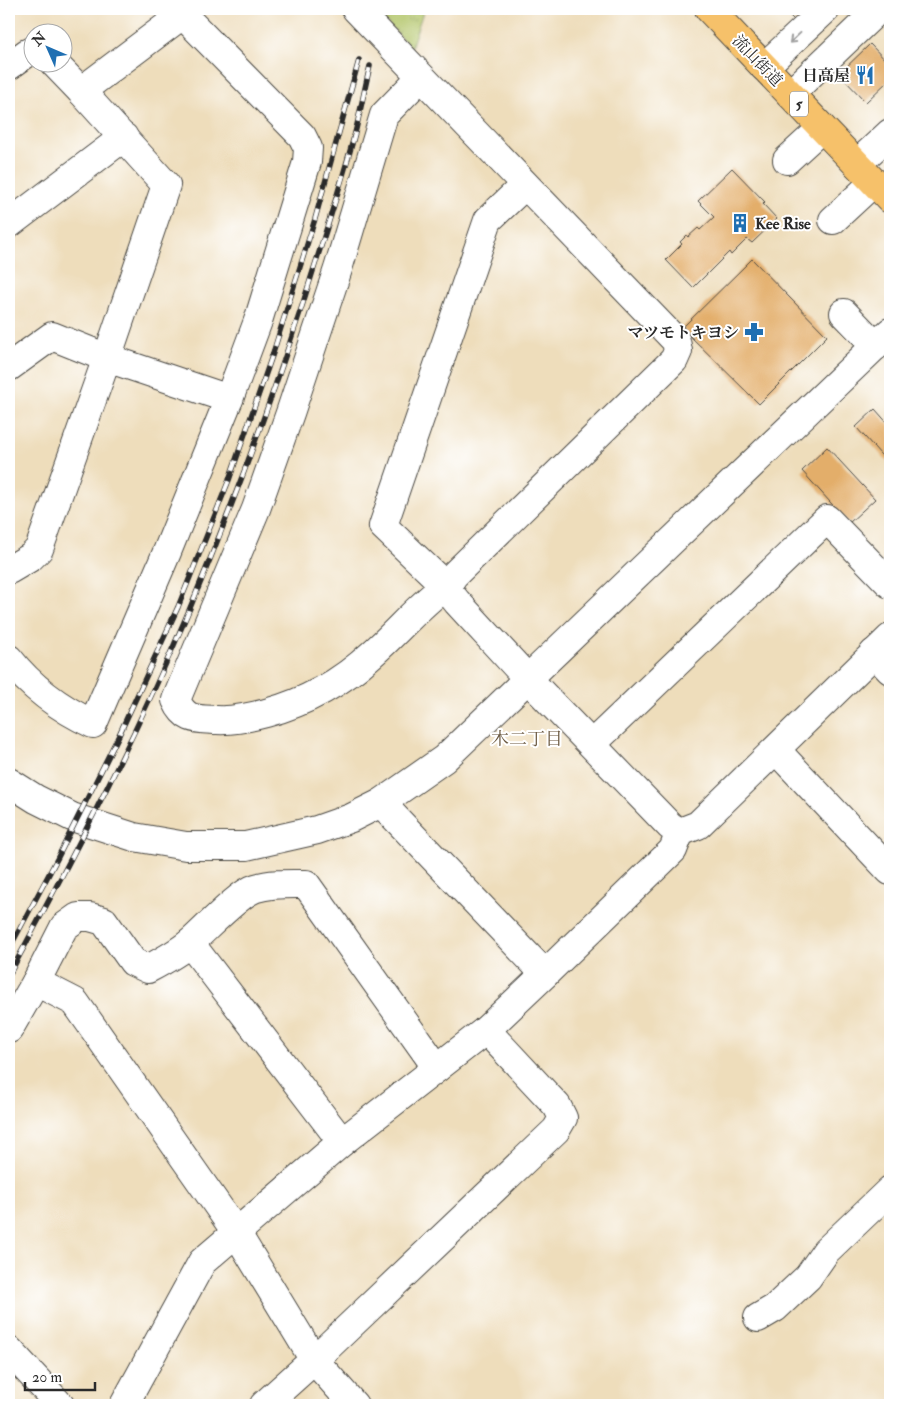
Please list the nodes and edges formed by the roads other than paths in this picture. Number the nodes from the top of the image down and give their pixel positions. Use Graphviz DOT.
graph roads {
  1 [pos="356,9"];
  2 [pos="709,9"];
  3 [pos="826,9"];
  4 [pos="879,9"];
  5 [pos="179,12"];
  6 [pos="22,57"];
  7 [pos="9,66"];
  8 [pos="764,67"];
  9 [pos="63,72"];
  10 [pos="421,77"];
  11 [pos="81,91"];
  12 [pos="790,94"];
  13 [pos="822,128"];
  14 [pos="890,133"];
  15 [pos="124,137"];
  16 [pos="787,160"];
  17 [pos="874,182"];
  18 [pos="525,185"];
  19 [pos="833,220"];
  20 [pos="9,224"];
  21 [pos="844,313"];
  22 [pos="883,339"];
  23 [pos="107,358"];
  24 [pos="9,367"];
  25 [pos="229,399"];
  26 [pos="9,570"];
  27 [pos="448,584"];
  28 [pos="890,584"];
  29 [pos="885,654"];
  30 [pos="9,659"];
  31 [pos="528,679"];
  32 [pos="592,744"];
  33 [pos="776,750"];
  34 [pos="9,782"];
  35 [pos="381,803"];
  36 [pos="680,832"];
  37 [pos="890,872"];
  38 [pos="190,943"];
  39 [pos="545,974"];
  40 [pos="36,982"];
  41 [pos="9,1029"];
  42 [pos="486,1030"];
  43 [pos="437,1068"];
  44 [pos="342,1142"];
  45 [pos="890,1190"];
  46 [pos="236,1232"];
  47 [pos="758,1318"];
  48 [pos="9,1350"];
  49 [pos="314,1360"];
  50 [pos="60,1405"];
  51 [pos="124,1405"];
  52 [pos="264,1405"];
  53 [pos="354,1405"];
  1 -- 10 [label="street"];
  2 -- 8 [label="main road, 流山街道 / 5"];
  3 -- 8 [label="street, one-way"];
  4 -- 12 [label="street"];
  5 -- 11 [label="street"];
  5 -- 25 [label="street"];
  6 -- 7 [label="street"];
  8 -- 12 [label="main road, 流山街道 / 5"];
  9 -- 11 [label="street"];
  10 -- 18 [label="street"];
  10 -- 27 [label="street"];
  11 -- 15 [label="street"];
  12 -- 13 [label="main road, 流山街道 / 5"];
  13 -- 16 [label="street"];
  13 -- 17 [label="main road, 流山街道 / 5"];
  14 -- 17 [label="street"];
  15 -- 20 [label="street"];
  15 -- 23 [label="street"];
  17 -- 19 [label="street"];
  18 -- 27 [label="street"];
  18 -- 27 [label="street"];
  21 -- 22 [label="street"];
  22 -- 31 [label="street"];
  23 -- 24 [label="street"];
  23 -- 25 [label="street"];
  23 -- 26 [label="street"];
  25 -- 30 [label="street"];
  27 -- 31 [label="street"];
  28 -- 32 [label="street"];
  29 -- 33 [label="street"];
  31 -- 32 [label="street"];
  31 -- 35 [label="street"];
  32 -- 36 [label="street"];
  33 -- 36 [label="street"];
  33 -- 37 [label="street"];
  34 -- 35 [label="street"];
  35 -- 39 [label="street"];
  36 -- 39 [label="street"];
  38 -- 40 [label="street"];
  38 -- 43 [label="street"];
  38 -- 44 [label="street"];
  39 -- 42 [label="street"];
  40 -- 41 [label="street"];
  40 -- 46 [label="street"];
  42 -- 43 [label="street"];
  42 -- 49 [label="street"];
  43 -- 44 [label="street"];
  44 -- 46 [label="street"];
  45 -- 47 [label="street"];
  46 -- 49 [label="street"];
  46 -- 51 [label="street"];
  48 -- 50 [label="street"];
  49 -- 52 [label="street"];
  49 -- 53 [label="street"];
}
